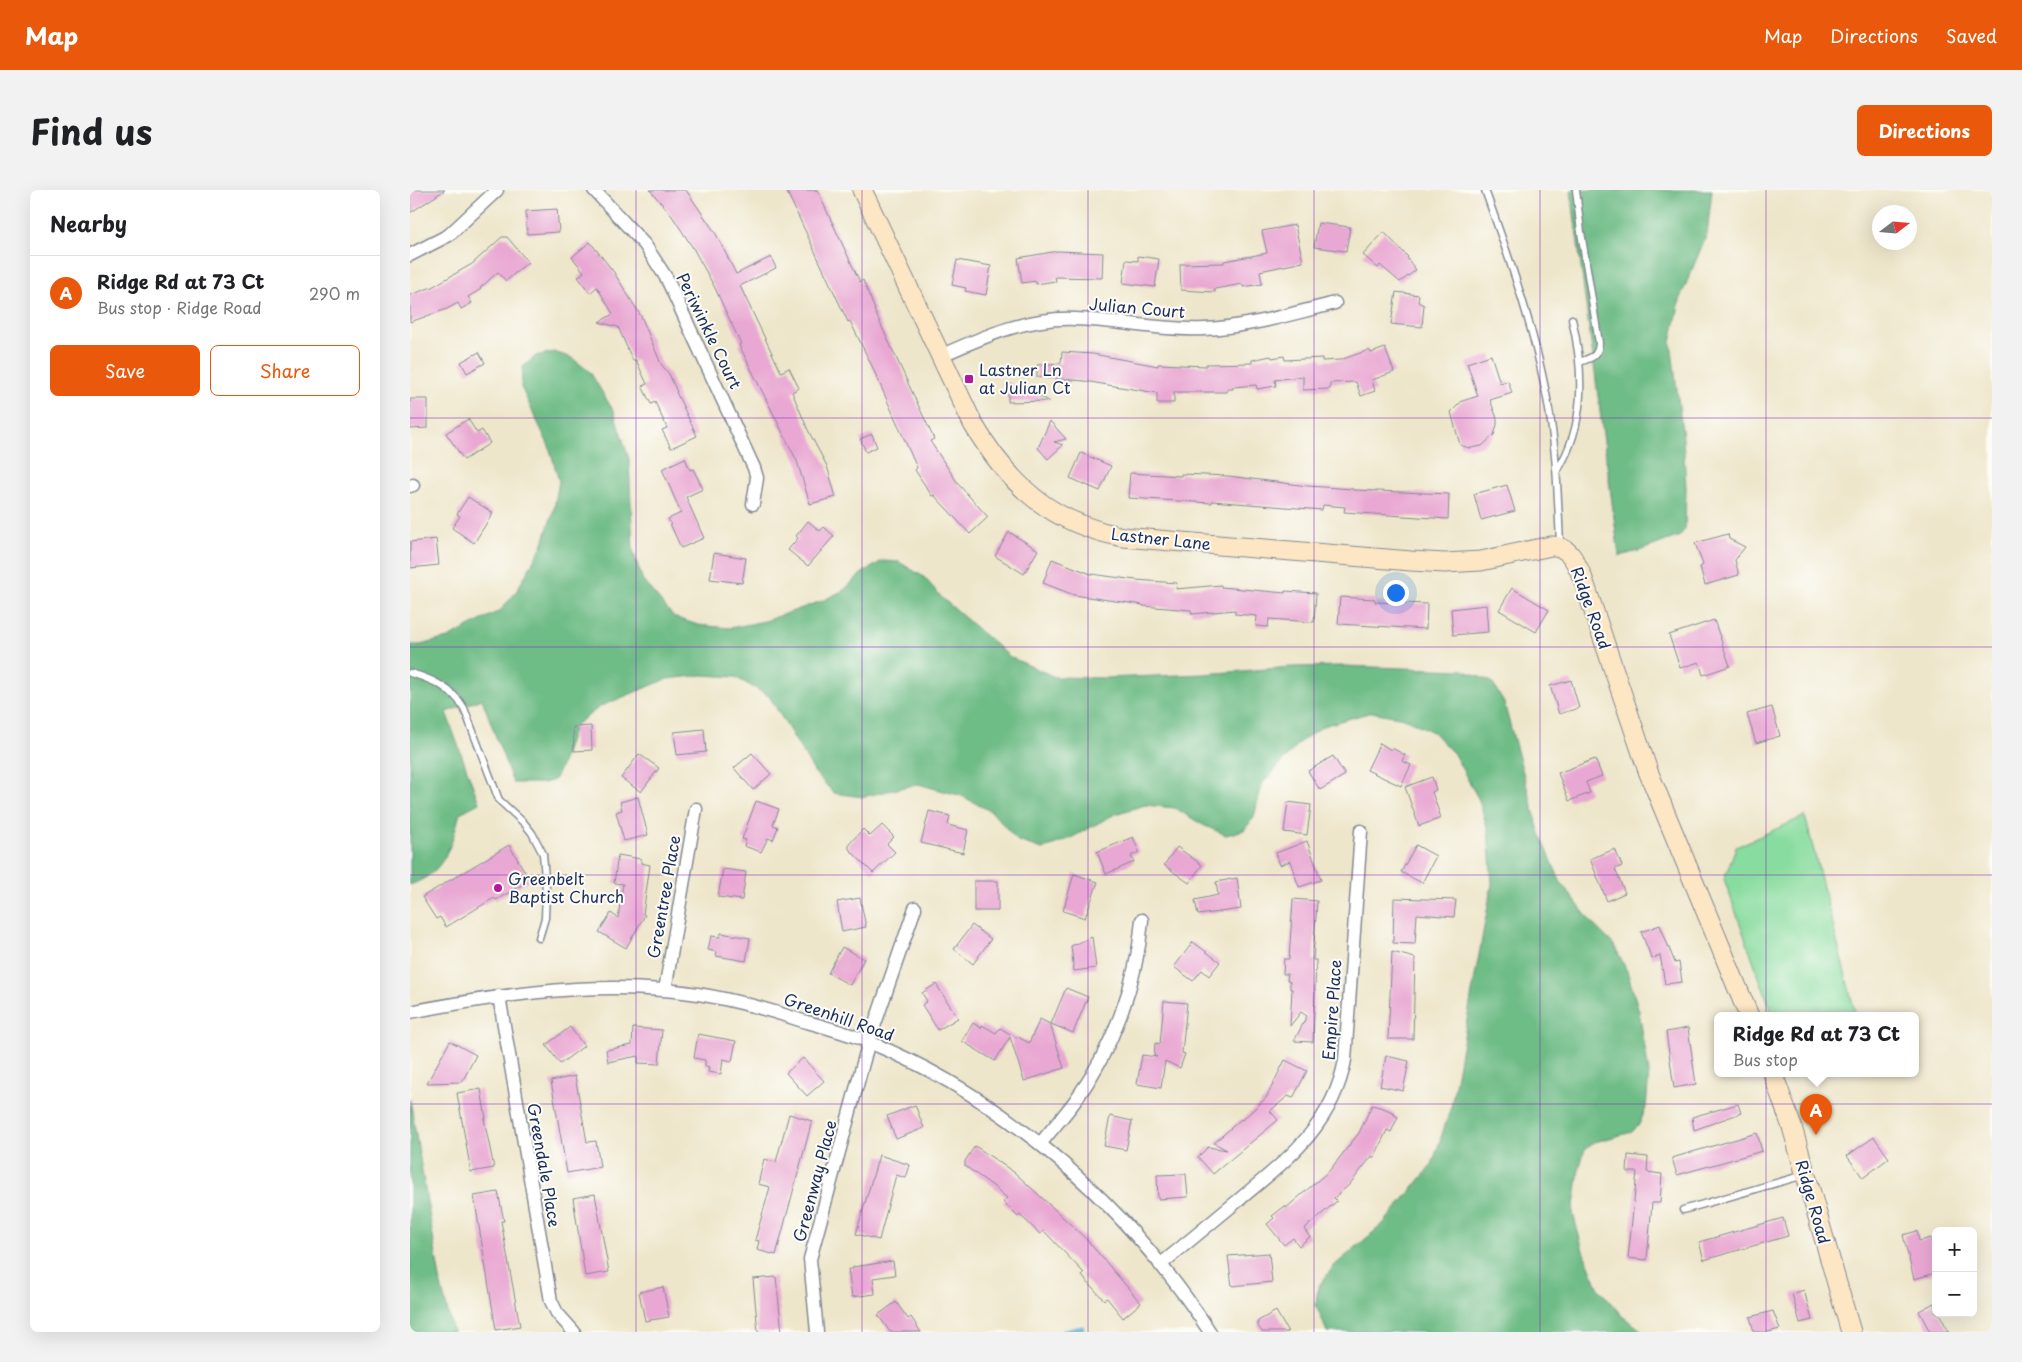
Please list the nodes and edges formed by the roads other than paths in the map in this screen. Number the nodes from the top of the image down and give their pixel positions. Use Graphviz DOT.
graph roads {
  1 [pos="497,190"];
  2 [pos="594,190"];
  3 [pos="862,190"];
  4 [pos="1485,190"];
  5 [pos="1576,190"];
  6 [pos="410,255"];
  7 [pos="1335,303"];
  8 [pos="1572,320"];
  9 [pos="940,356"];
  10 [pos="1580,362"];
  11 [pos="1557,472"];
  12 [pos="753,504"];
  13 [pos="1560,546"];
  14 [pos="410,673"];
  15 [pos="696,809"];
  16 [pos="1361,831"];
  17 [pos="915,908"];
  18 [pos="1142,920"];
  19 [pos="539,938"];
  20 [pos="665,990"];
  21 [pos="499,996"];
  22 [pos="410,1012"];
  23 [pos="1747,1012"];
  24 [pos="868,1041"];
  25 [pos="1774,1077"];
  26 [pos="1041,1143"];
  27 [pos="1805,1175"];
  28 [pos="1683,1210"];
  29 [pos="1160,1265"];
  30 [pos="574,1332"];
  31 [pos="817,1332"];
  32 [pos="1210,1332"];
  33 [pos="1851,1332"];
  1 -- 6 [label="street"];
  2 -- 12 [label="street, Periwinkle Court"];
  3 -- 9 [label="street, Lastner Lane"];
  4 -- 11 [label="lane"];
  5 -- 10 [label="lane"];
  7 -- 9 [label="street, Julian Court"];
  8 -- 10 [label="lane"];
  9 -- 13 [label="street, Lastner Lane"];
  10 -- 11 [label="lane"];
  11 -- 13 [label="lane"];
  13 -- 23 [label="street, Ridge Road"];
  14 -- 19 [label="lane"];
  15 -- 20 [label="street, Greentree Place"];
  16 -- 29 [label="street, Empire Place"];
  17 -- 24 [label="street, Greenway Place"];
  18 -- 26 [label="street"];
  20 -- 21 [label="street, Greenhill Road"];
  20 -- 24 [label="street, Greenhill Road"];
  21 -- 22 [label="street, Greenhill Road"];
  21 -- 30 [label="street, Greendale Place"];
  24 -- 26 [label="street, Greenhill Road"];
  24 -- 31 [label="street, Greenway Place"];
  25 -- 27 [label="street, Ridge Road"];
  26 -- 29 [label="street, Greenhill Road"];
  27 -- 28 [label="lane"];
  27 -- 33 [label="street, Ridge Road"];
  29 -- 32 [label="street, Greenhill Road"];
}
